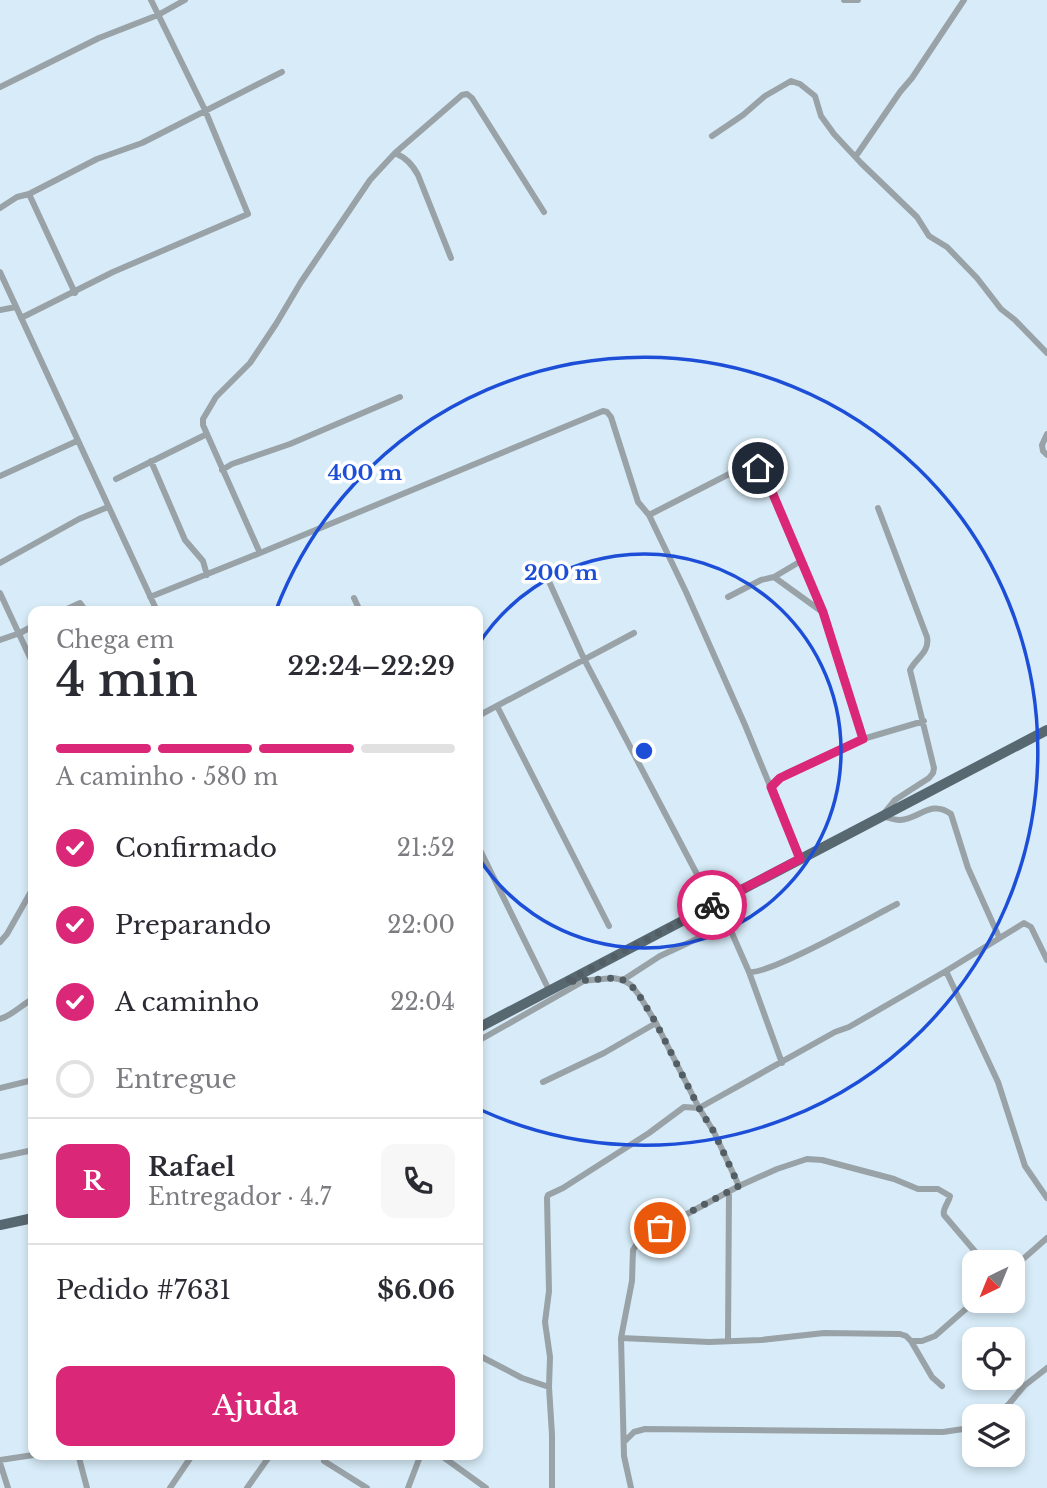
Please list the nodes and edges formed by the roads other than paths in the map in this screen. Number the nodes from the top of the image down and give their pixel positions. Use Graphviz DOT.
graph roads {
  1 [pos="151,0"];
  2 [pos="185,0"];
  3 [pos="844,0"];
  4 [pos="858,0"];
  5 [pos="964,0"];
  6 [pos="158,15"];
  7 [pos="282,72"];
  8 [pos="0,87"];
  9 [pos="205,110"];
  10 [pos="712,136"];
  11 [pos="395,153"];
  12 [pos="856,156"];
  13 [pos="29,194"];
  14 [pos="0,208"];
  15 [pos="544,212"];
  16 [pos="451,258"];
  17 [pos="0,272"];
  18 [pos="75,293"];
  19 [pos="16,307"];
  20 [pos="0,310"];
  21 [pos="21,318"];
  22 [pos="1047,353"];
  23 [pos="400,397"];
  24 [pos="207,434"];
  25 [pos="1047,434"];
  26 [pos="77,441"];
  27 [pos="1047,455"];
  28 [pos="151,461"];
  29 [pos="222,470"];
  30 [pos="0,476"];
  31 [pos="116,479"];
  32 [pos="108,507"];
  33 [pos="878,508"];
  34 [pos="649,515"];
  35 [pos="260,554"];
  36 [pos="802,561"];
  37 [pos="0,563"];
  38 [pos="542,566"];
  39 [pos="207,575"];
  40 [pos="774,577"];
  41 [pos="0,593"];
  42 [pos="150,597"];
  43 [pos="728,597"];
  44 [pos="354,598"];
  45 [pos="154,606"];
  46 [pos="358,606"];
  47 [pos="823,612"];
  48 [pos="28,629"];
  49 [pos="20,633"];
  50 [pos="634,633"];
  51 [pos="0,640"];
  52 [pos="28,652"];
  53 [pos="584,659"];
  54 [pos="497,706"];
  55 [pos="483,713"];
  56 [pos="924,721"];
  57 [pos="1047,730"];
  58 [pos="863,739"];
  59 [pos="771,787"];
  60 [pos="882,816"];
  61 [pos="483,856"];
  62 [pos="800,859"];
  63 [pos="700,880"];
  64 [pos="28,897"];
  65 [pos="897,904"];
  66 [pos="608,926"];
  67 [pos="999,937"];
  68 [pos="0,942"];
  69 [pos="1047,960"];
  70 [pos="946,971"];
  71 [pos="749,972"];
  72 [pos="623,980"];
  73 [pos="584,981"];
  74 [pos="565,982"];
  75 [pos="549,990"];
  76 [pos="28,1002"];
  77 [pos="0,1019"];
  78 [pos="656,1023"];
  79 [pos="483,1025"];
  80 [pos="483,1038"];
  81 [pos="782,1063"];
  82 [pos="28,1081"];
  83 [pos="543,1082"];
  84 [pos="0,1088"];
  85 [pos="699,1108"];
  86 [pos="28,1151"];
  87 [pos="0,1157"];
  88 [pos="739,1186"];
  89 [pos="729,1191"];
  90 [pos="1047,1198"];
  91 [pos="28,1219"];
  92 [pos="0,1225"];
  93 [pos="1047,1238"];
  94 [pos="974,1250"];
  95 [pos="1026,1257"];
  96 [pos="962,1312"];
  97 [pos="621,1338"];
  98 [pos="728,1341"];
  99 [pos="911,1341"];
  100 [pos="483,1358"];
  101 [pos="1047,1368"];
  102 [pos="942,1386"];
  103 [pos="549,1387"];
  104 [pos="1009,1404"];
  105 [pos="624,1425"];
  106 [pos="962,1428"];
  107 [pos="634,1432"];
  108 [pos="625,1441"];
  109 [pos="28,1456"];
  110 [pos="80,1460"];
  111 [pos="189,1460"];
  112 [pos="267,1460"];
  113 [pos="419,1460"];
  114 [pos="447,1460"];
  115 [pos="0,1461"];
  116 [pos="324,1461"];
  117 [pos="8,1488"];
  118 [pos="87,1488"];
  119 [pos="170,1488"];
  120 [pos="247,1488"];
  121 [pos="367,1488"];
  122 [pos="408,1488"];
  123 [pos="486,1488"];
  124 [pos="552,1488"];
  125 [pos="631,1488"];
  1 -- 6 [label="street"];
  2 -- 6 [label="street"];
  3 -- 4 [label="street"];
  5 -- 12 [label="street"];
  6 -- 8 [label="street"];
  6 -- 9 [label="street"];
  7 -- 9 [label="street"];
  9 -- 13 [label="street"];
  9 -- 18 [label="street"];
  10 -- 12 [label="street"];
  11 -- 15 [label="street"];
  11 -- 16 [label="street"];
  11 -- 24 [label="street"];
  12 -- 22 [label="street"];
  13 -- 14 [label="street"];
  13 -- 18 [label="street"];
  17 -- 19 [label="street"];
  18 -- 21 [label="street"];
  19 -- 20 [label="street"];
  19 -- 21 [label="street"];
  21 -- 26 [label="street"];
  23 -- 29 [label="street"];
  24 -- 28 [label="street"];
  24 -- 29 [label="street"];
  25 -- 27 [label="street"];
  26 -- 30 [label="street"];
  26 -- 32 [label="street"];
  28 -- 31 [label="street"];
  28 -- 39 [label="street"];
  29 -- 35 [label="street"];
  32 -- 37 [label="street"];
  32 -- 42 [label="street"];
  33 -- 56 [label="street"];
  34 -- 35 [label="street"];
  34 -- 36 [label="street"];
  34 -- 59 [label="street"];
  35 -- 39 [label="street"];
  36 -- 40 [label="street"];
  36 -- 47 [label="street"];
  38 -- 53 [label="street"];
  39 -- 42 [label="street"];
  40 -- 43 [label="street"];
  40 -- 47 [label="street"];
  41 -- 49 [label="street"];
  42 -- 45 [label="street"];
  44 -- 46 [label="street"];
  47 -- 58 [label="street"];
  48 -- 49 [label="street"];
  49 -- 51 [label="street"];
  49 -- 52 [label="street"];
  50 -- 53 [label="street"];
  53 -- 54 [label="street"];
  53 -- 63 [label="street"];
  54 -- 55 [label="street"];
  54 -- 66 [label="street"];
  56 -- 58 [label="street"];
  56 -- 60 [label="street"];
  57 -- 60 [label="main road"];
  58 -- 59 [label="street"];
  59 -- 62 [label="street"];
  60 -- 62 [label="main road"];
  60 -- 67 [label="street"];
  61 -- 75 [label="street"];
  62 -- 74 [label="main road"];
  64 -- 68 [label="street"];
  65 -- 71 [label="street"];
  67 -- 69 [label="street"];
  67 -- 70 [label="street"];
  70 -- 81 [label="street"];
  70 -- 90 [label="street"];
  71 -- 72 [label="street"];
  71 -- 81 [label="street"];
  72 -- 73 [label="street"];
  72 -- 78 [label="street"];
  73 -- 74 [label="street"];
  73 -- 80 [label="street"];
  74 -- 75 [label="main road"];
  75 -- 79 [label="main road"];
  76 -- 77 [label="street"];
  78 -- 83 [label="street"];
  78 -- 85 [label="street"];
  81 -- 85 [label="street"];
  82 -- 84 [label="street"];
  85 -- 88 [label="street"];
  85 -- 103 [label="street"];
  86 -- 87 [label="street"];
  88 -- 89 [label="street"];
  88 -- 94 [label="street"];
  89 -- 97 [label="street"];
  89 -- 98 [label="street"];
  91 -- 92 [label="main road"];
  93 -- 95 [label="street"];
  96 -- 99 [label="street"];
  97 -- 98 [label="street"];
  97 -- 105 [label="street"];
  98 -- 99 [label="street"];
  99 -- 102 [label="street"];
  100 -- 103 [label="street"];
  101 -- 104 [label="street"];
  103 -- 124 [label="street"];
  105 -- 107 [label="street"];
  105 -- 108 [label="street"];
  106 -- 107 [label="street"];
  107 -- 108 [label="street"];
  108 -- 125 [label="street"];
  109 -- 115 [label="street"];
  110 -- 118 [label="street"];
  111 -- 119 [label="street"];
  112 -- 120 [label="street"];
  113 -- 122 [label="street"];
  114 -- 123 [label="street"];
  115 -- 117 [label="street"];
  116 -- 121 [label="street"];
}
